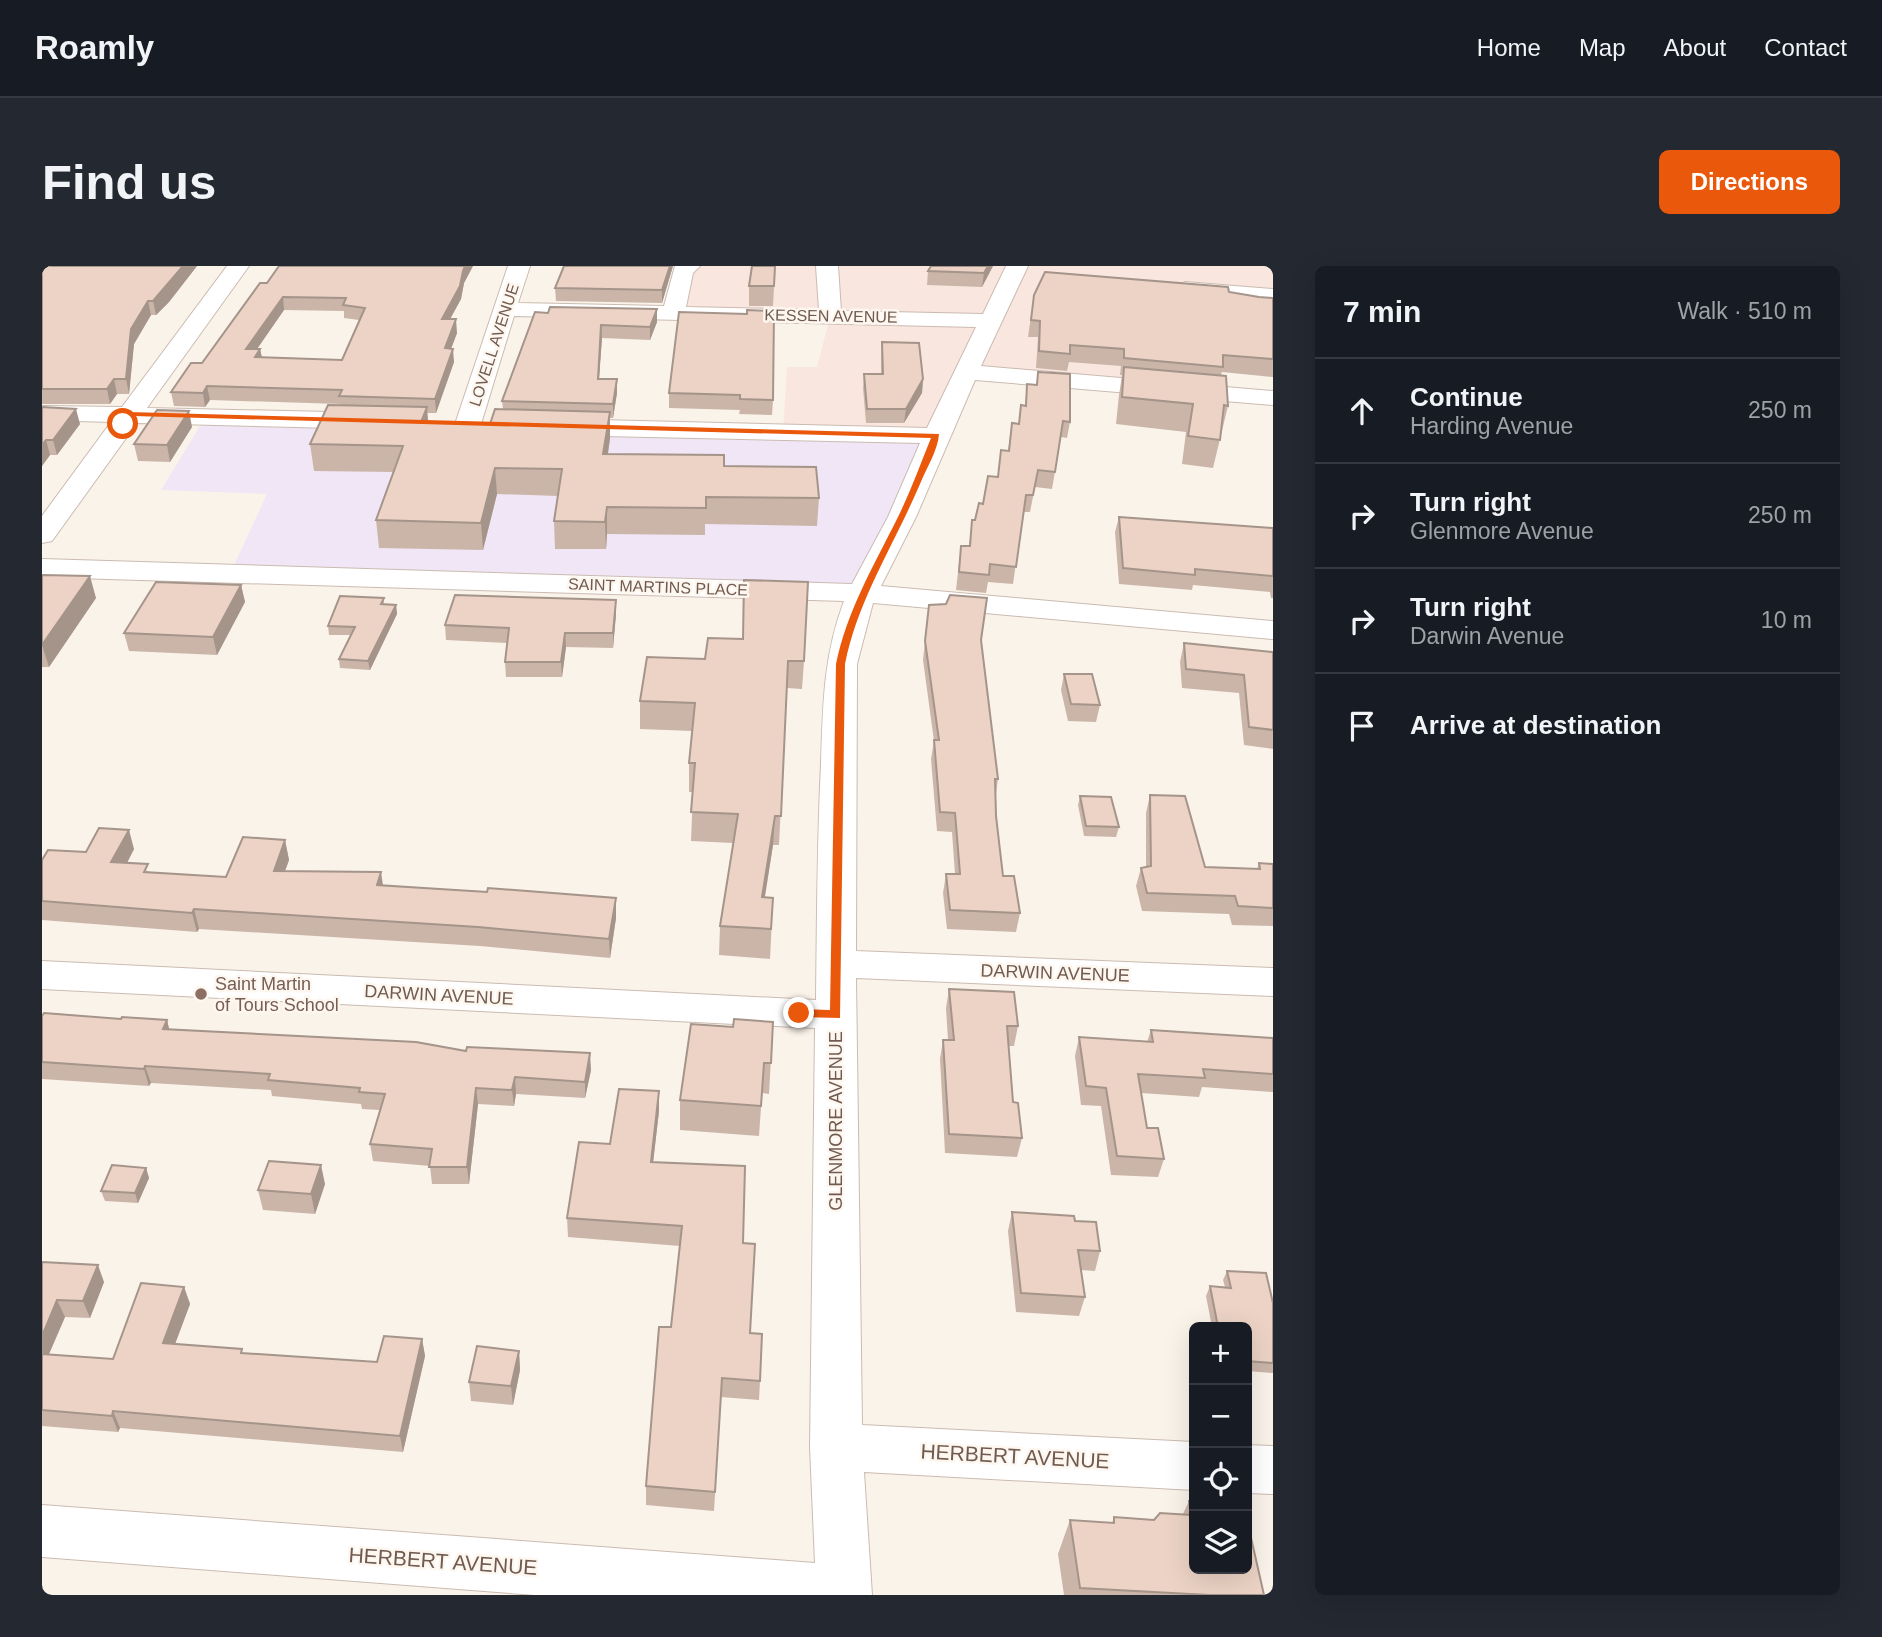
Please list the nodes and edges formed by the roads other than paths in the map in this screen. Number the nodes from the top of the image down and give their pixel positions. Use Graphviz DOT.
graph roads {
  1 [pos="238,266"];
  2 [pos="520,266"];
  3 [pos="689,266"];
  4 [pos="827,266"];
  5 [pos="1021,273"];
  6 [pos="1162,288"];
  7 [pos="1273,296"];
  8 [pos="503,309"];
  9 [pos="674,313"];
  10 [pos="830,316"];
  11 [pos="991,321"];
  12 [pos="968,372"];
  13 [pos="1273,398"];
  14 [pos="42,413"];
  15 [pos="131,414"];
  16 [pos="401,422"];
  17 [pos="441,424"];
  18 [pos="528,426"];
  19 [pos="936,436"];
  20 [pos="42,535"];
  21 [pos="42,568"];
  22 [pos="862,593"];
  23 [pos="1273,631"];
  24 [pos="836,964"];
  25 [pos="42,975"];
  26 [pos="1273,982"];
  27 [pos="836,1015"];
  28 [pos="836,1447"];
  29 [pos="1189,1466"];
  30 [pos="1252,1469"];
  31 [pos="1273,1470"];
  32 [pos="42,1531"];
  33 [pos="844,1594"];
  1 -- 15 [label="street"];
  2 -- 8 [label="street, LOVELL AVENUE"];
  3 -- 9 [label="street"];
  4 -- 10 [label="street"];
  5 -- 11 [label="street, GLENMORE AVENUE"];
  6 -- 7 [label="street"];
  8 -- 9 [label="street, KESSEN AVENUE"];
  8 -- 17 [label="street, LOVELL AVENUE"];
  9 -- 10 [label="street, KESSEN AVENUE"];
  10 -- 11 [label="street, KESSEN AVENUE"];
  11 -- 12 [label="street, GLENMORE AVENUE"];
  12 -- 13 [label="street"];
  12 -- 19 [label="street, GLENMORE AVENUE"];
  14 -- 15 [label="street"];
  15 -- 16 [label="street"];
  15 -- 20 [label="street"];
  18 -- 19 [label="street"];
  19 -- 22 [label="street, GLENMORE AVENUE"];
  21 -- 22 [label="street, SAINT MARTINS PLACE"];
  22 -- 23 [label="street, SAINT MARTINS PLACE"];
  22 -- 24 [label="street, GLENMORE AVENUE"];
  24 -- 26 [label="street, DARWIN AVENUE"];
  24 -- 27 [label="street, GLENMORE AVENUE"];
  25 -- 27 [label="street, DARWIN AVENUE"];
  27 -- 28 [label="street, GLENMORE AVENUE"];
  28 -- 29 [label="street, HERBERT AVENUE"];
  28 -- 33 [label="street, GLENMORE AVENUE"];
  30 -- 31 [label="street"];
  32 -- 33 [label="street, HERBERT AVENUE"];
}
